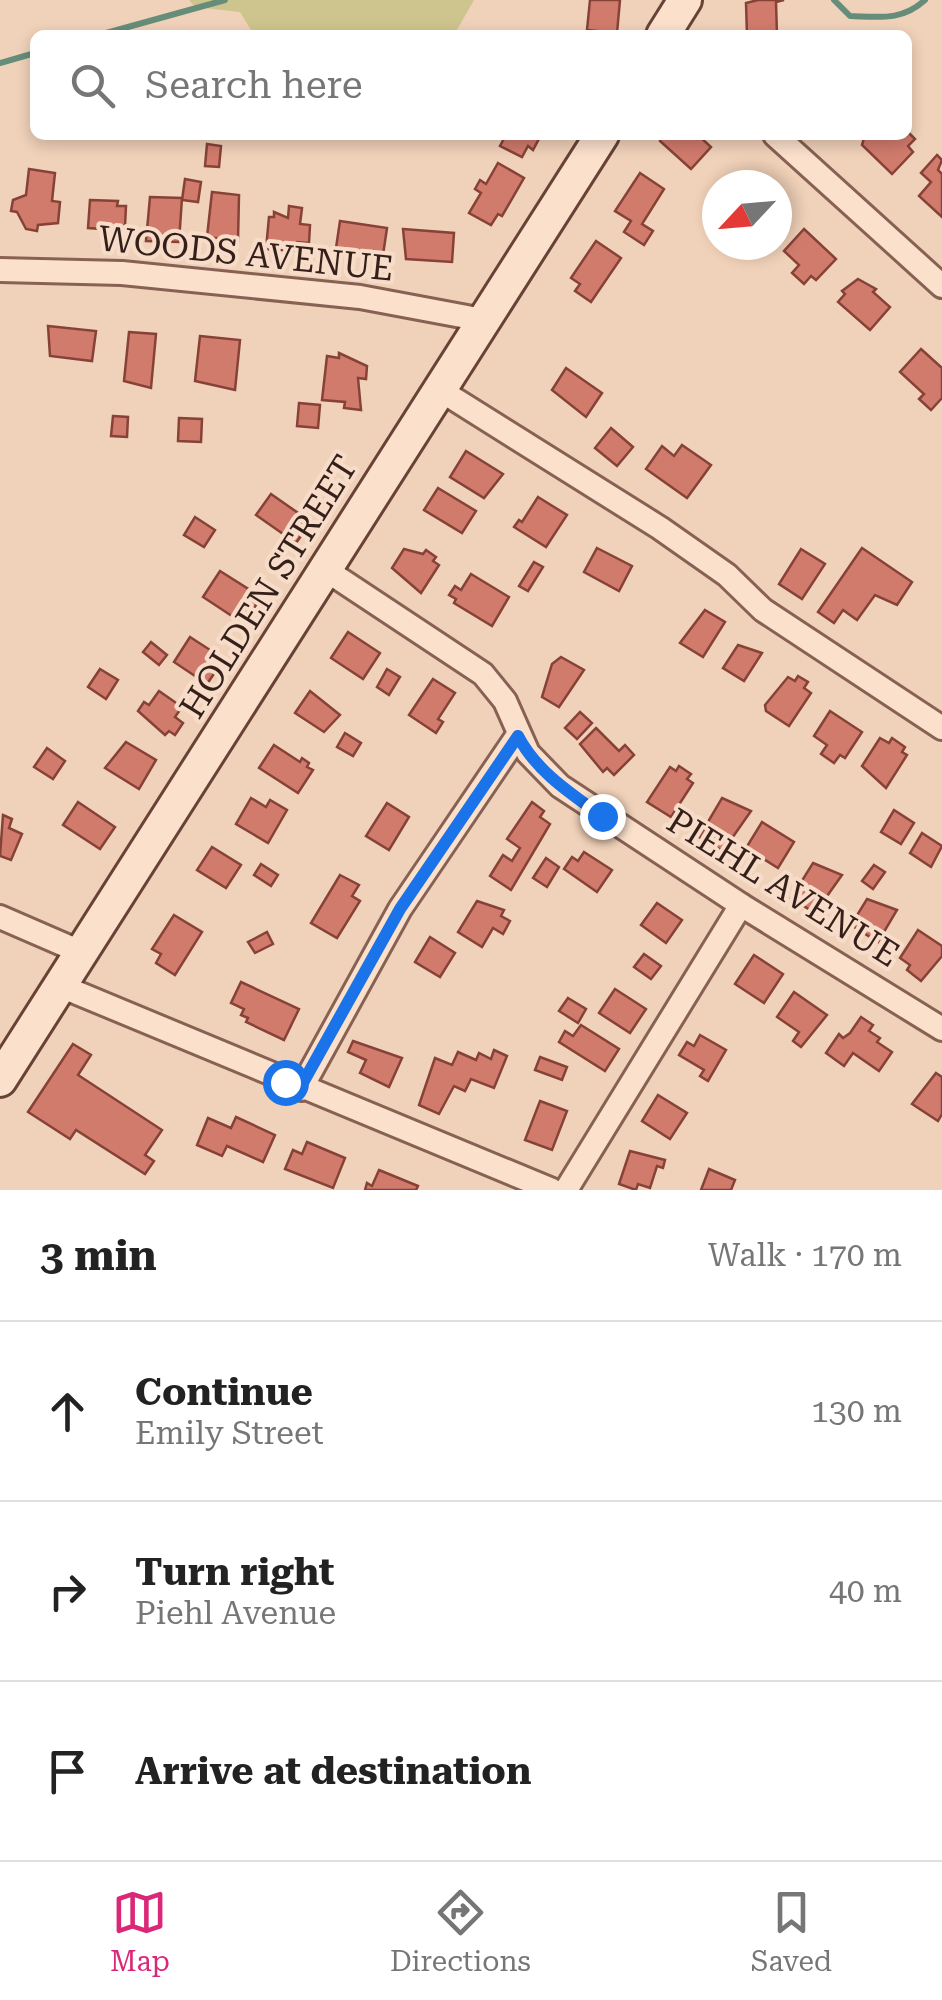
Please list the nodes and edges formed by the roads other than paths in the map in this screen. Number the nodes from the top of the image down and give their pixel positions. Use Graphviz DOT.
graph roads {
  1 [pos="685,0"];
  2 [pos="666,30"];
  3 [pos="599,140"];
  4 [pos="781,140"];
  5 [pos="0,270"];
  6 [pos="942,286"];
  7 [pos="483,320"];
  8 [pos="440,390"];
  9 [pos="326,570"];
  10 [pos="942,728"];
  11 [pos="518,736"];
  12 [pos="742,906"];
  13 [pos="0,917"];
  14 [pos="84,953"];
  15 [pos="63,988"];
  16 [pos="942,1029"];
  17 [pos="0,1080"];
  18 [pos="300,1088"];
  19 [pos="552,1190"];
  20 [pos="566,1190"];
  1 -- 2 [label="main road"];
  3 -- 7 [label="main road, HOLDEN STREET"];
  4 -- 6 [label="street"];
  5 -- 7 [label="street, WOODS AVENUE"];
  7 -- 8 [label="main road, HOLDEN STREET"];
  8 -- 9 [label="main road, HOLDEN STREET"];
  8 -- 10 [label="street"];
  9 -- 11 [label="street, PIEHL AVENUE"];
  9 -- 14 [label="main road, HOLDEN STREET"];
  11 -- 12 [label="street, PIEHL AVENUE"];
  11 -- 18 [label="street"];
  12 -- 16 [label="street, PIEHL AVENUE"];
  12 -- 20 [label="street"];
  13 -- 14 [label="street"];
  14 -- 15 [label="main road, HOLDEN STREET"];
  15 -- 17 [label="main road, HOLDEN STREET"];
  15 -- 18 [label="street"];
  18 -- 19 [label="street"];
}
